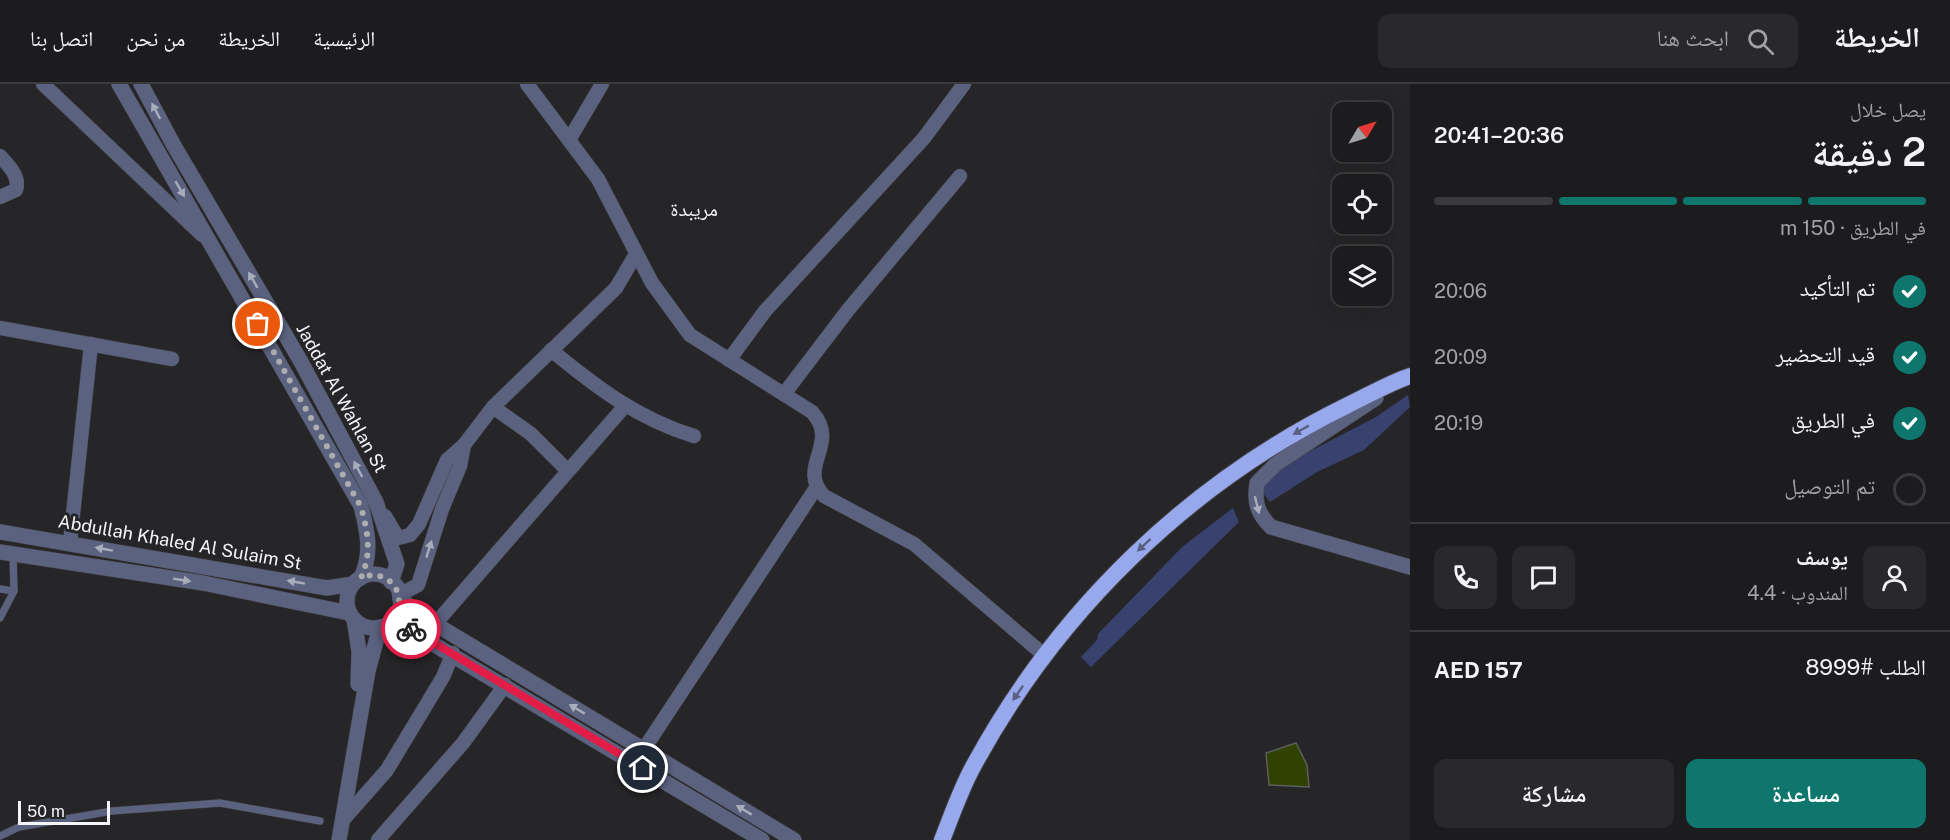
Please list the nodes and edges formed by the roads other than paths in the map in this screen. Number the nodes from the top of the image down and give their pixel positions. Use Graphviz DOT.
graph roads {
  1 [pos="43,84"];
  2 [pos="119,84"];
  3 [pos="141,84"];
  4 [pos="527,84"];
  5 [pos="602,84"];
  6 [pos="964,84"];
  7 [pos="569,140"];
  8 [pos="0,156"];
  9 [pos="960,176"];
  10 [pos="0,198"];
  11 [pos="210,242"];
  12 [pos="636,254"];
  13 [pos="0,328"];
  14 [pos="91,344"];
  15 [pos="551,350"];
  16 [pos="172,358"];
  17 [pos="729,360"];
  18 [pos="1408,377"];
  19 [pos="784,394"];
  20 [pos="624,406"];
  21 [pos="493,407"];
  22 [pos="694,436"];
  23 [pos="464,445"];
  24 [pos="567,470"];
  25 [pos="816,488"];
  26 [pos="376,502"];
  27 [pos="0,532"];
  28 [pos="70,543"];
  29 [pos="6,553"];
  30 [pos="1410,567"];
  31 [pos="357,581"];
  32 [pos="0,589"];
  33 [pos="14,591"];
  34 [pos="397,592"];
  35 [pos="352,616"];
  36 [pos="0,618"];
  37 [pos="387,624"];
  38 [pos="435,624"];
  39 [pos="453,653"];
  40 [pos="1044,655"];
  41 [pos="504,685"];
  42 [pos="356,738"];
  43 [pos="644,749"];
  44 [pos="342,820"];
  45 [pos="320,821"];
  46 [pos="0,836"];
  47 [pos="339,840"];
  48 [pos="378,840"];
  49 [pos="762,840"];
  50 [pos="794,840"];
  51 [pos="942,840"];
  1 -- 11 [label="street"];
  2 -- 11 [label="street, Jaddat Al Wahlan St, one-way"];
  26 -- 3 [label="street, Jaddat Al Wahlan St, one-way"];
  4 -- 7 [label="street"];
  5 -- 7 [label="street"];
  6 -- 17 [label="street"];
  7 -- 12 [label="street"];
  8 -- 10 [label="street"];
  9 -- 19 [label="street"];
  11 -- 31 [label="street, Jaddat Al Wahlan St"];
  12 -- 15 [label="street"];
  12 -- 17 [label="street"];
  13 -- 14 [label="street"];
  14 -- 16 [label="street"];
  14 -- 28 [label="street"];
  15 -- 20 [label="street"];
  15 -- 21 [label="street"];
  17 -- 19 [label="street"];
  18 -- 30 [label="street, one-way"];
  18 -- 40 [label="highway, one-way"];
  19 -- 25 [label="street"];
  20 -- 22 [label="street"];
  20 -- 24 [label="street"];
  21 -- 23 [label="street"];
  21 -- 24 [label="street"];
  23 -- 26 [label="street"];
  34 -- 23 [label="street, one-way"];
  24 -- 38 [label="street"];
  25 -- 40 [label="street"];
  25 -- 43 [label="street"];
  26 -- 34 [label="street, Jaddat Al Wahlan St"];
  27 -- 28 [label="street, Abdullah Khaled Al Sulaim St"];
  31 -- 28 [label="street, Abdullah Khaled Al Sulaim St, one-way"];
  29 -- 33 [label="lane"];
  29 -- 35 [label="street, Abdullah Khaled Al Sulaim St, one-way"];
  31 -- 34 [label="street"];
  31 -- 35 [label="street"];
  32 -- 33 [label="lane"];
  33 -- 36 [label="lane"];
  34 -- 37 [label="street"];
  34 -- 38 [label="street"];
  35 -- 37 [label="street"];
  35 -- 42 [label="street"];
  37 -- 39 [label="street"];
  37 -- 42 [label="street"];
  43 -- 38 [label="street, one-way"];
  39 -- 41 [label="street"];
  39 -- 44 [label="street"];
  40 -- 51 [label="highway, one-way"];
  41 -- 48 [label="street"];
  41 -- 49 [label="street"];
  42 -- 44 [label="street"];
  50 -- 43 [label="street, one-way"];
  44 -- 47 [label="street"];
  45 -- 46 [label="lane"];
}
